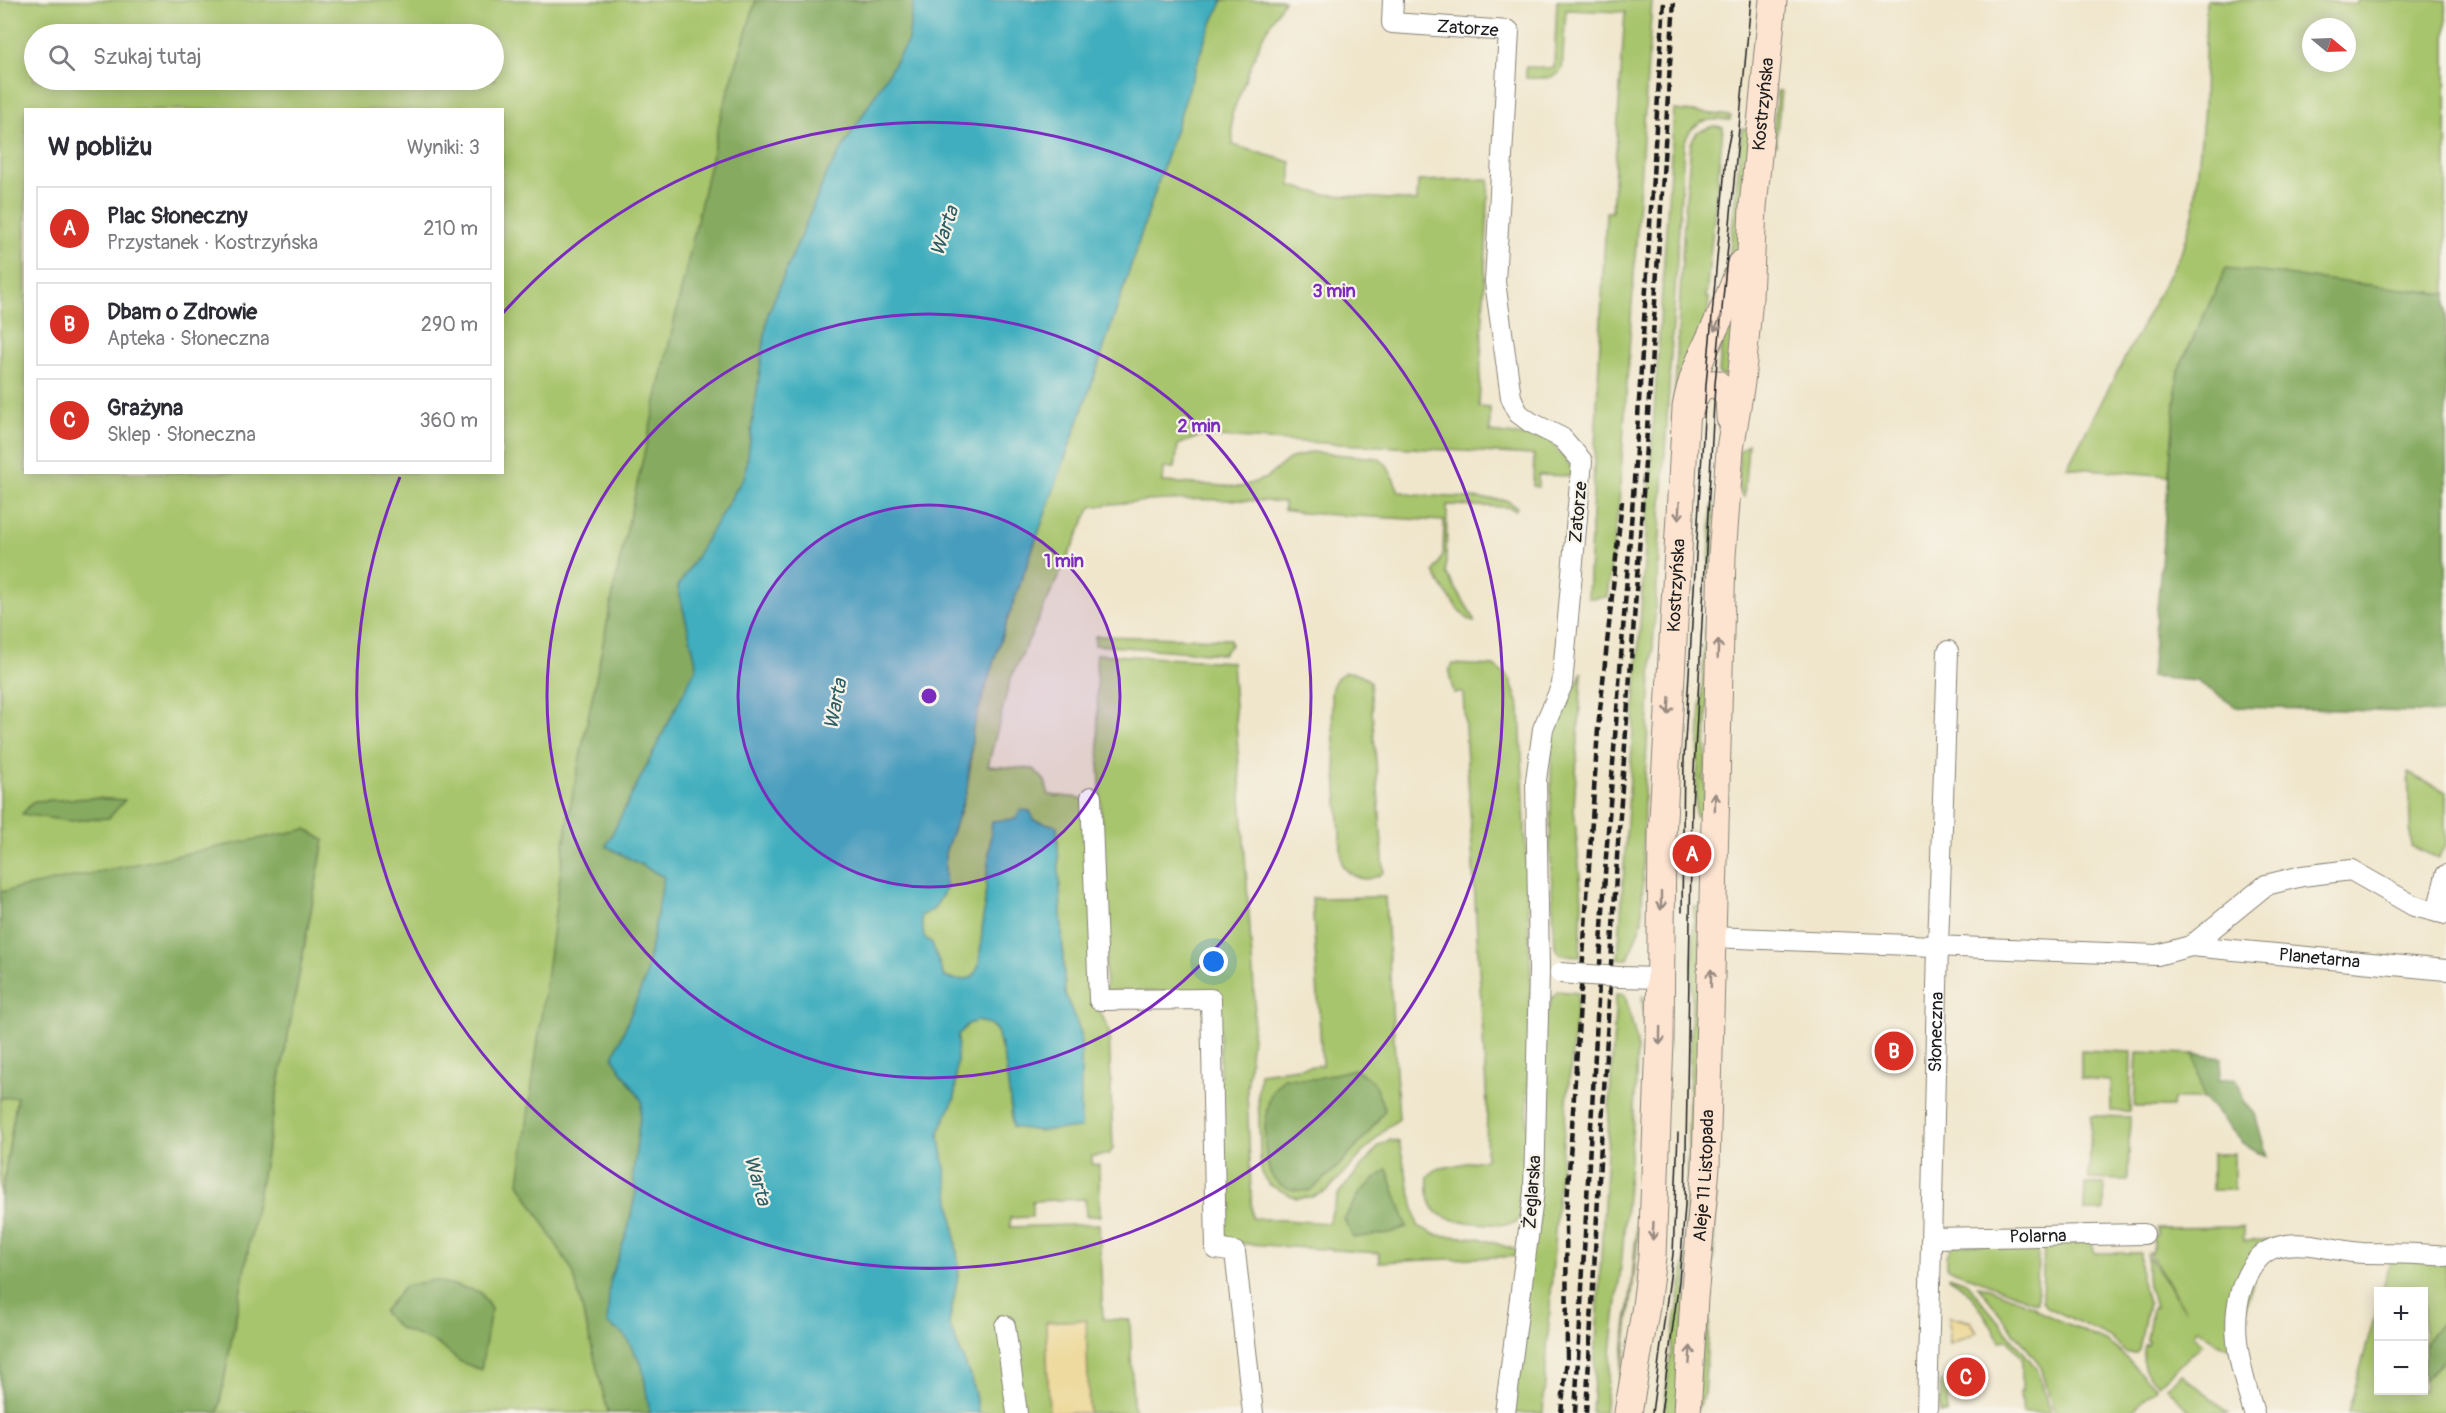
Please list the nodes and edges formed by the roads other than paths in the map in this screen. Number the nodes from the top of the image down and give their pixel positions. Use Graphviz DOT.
graph roads {
  1 [pos="1393,0"];
  2 [pos="1773,0"];
  3 [pos="1754,207"];
  4 [pos="1684,435"];
  5 [pos="1730,449"];
  6 [pos="1948,651"];
  7 [pos="1091,797"];
  8 [pos="2446,875"];
  9 [pos="2441,913"];
  10 [pos="1712,937"];
  11 [pos="1938,946"];
  12 [pos="2191,946"];
  13 [pos="1539,970"];
  14 [pos="2446,970"];
  15 [pos="1661,978"];
  16 [pos="2144,1234"];
  17 [pos="1932,1238"];
  18 [pos="2446,1256"];
  19 [pos="1646,1306"];
  20 [pos="1005,1326"];
  21 [pos="1017,1413"];
  22 [pos="1253,1413"];
  23 [pos="1505,1413"];
  24 [pos="1628,1413"];
  25 [pos="1640,1413"];
  26 [pos="1687,1413"];
  27 [pos="1927,1413"];
  28 [pos="2253,1413"];
  1 -- 13 [label="street, Zatorze"];
  2 -- 3 [label="main road, Kostrzyńska"];
  3 -- 4 [label="main road, Kostrzyńska, one-way"];
  3 -- 5 [label="main road, Kostrzyńska"];
  4 -- 5 [label="main road"];
  4 -- 15 [label="main road, Kostrzyńska, one-way"];
  10 -- 5 [label="main road, Kostrzyńska, one-way"];
  6 -- 11 [label="street, Słoneczna"];
  7 -- 22 [label="street"];
  8 -- 9 [label="street"];
  9 -- 12 [label="street"];
  10 -- 11 [label="street"];
  26 -- 10 [label="main road, Aleje 11 Listopada, one-way"];
  11 -- 12 [label="street"];
  11 -- 17 [label="street, Słoneczna"];
  12 -- 14 [label="street, Planetarna"];
  13 -- 15 [label="street, bridge"];
  13 -- 23 [label="street, Żeglarska"];
  15 -- 19 [label="main road, one-way"];
  16 -- 17 [label="street, Polarna"];
  17 -- 27 [label="street, Słoneczna"];
  18 -- 28 [label="street"];
  19 -- 24 [label="main road"];
  19 -- 25 [label="main road"];
  20 -- 21 [label="street"];
}
